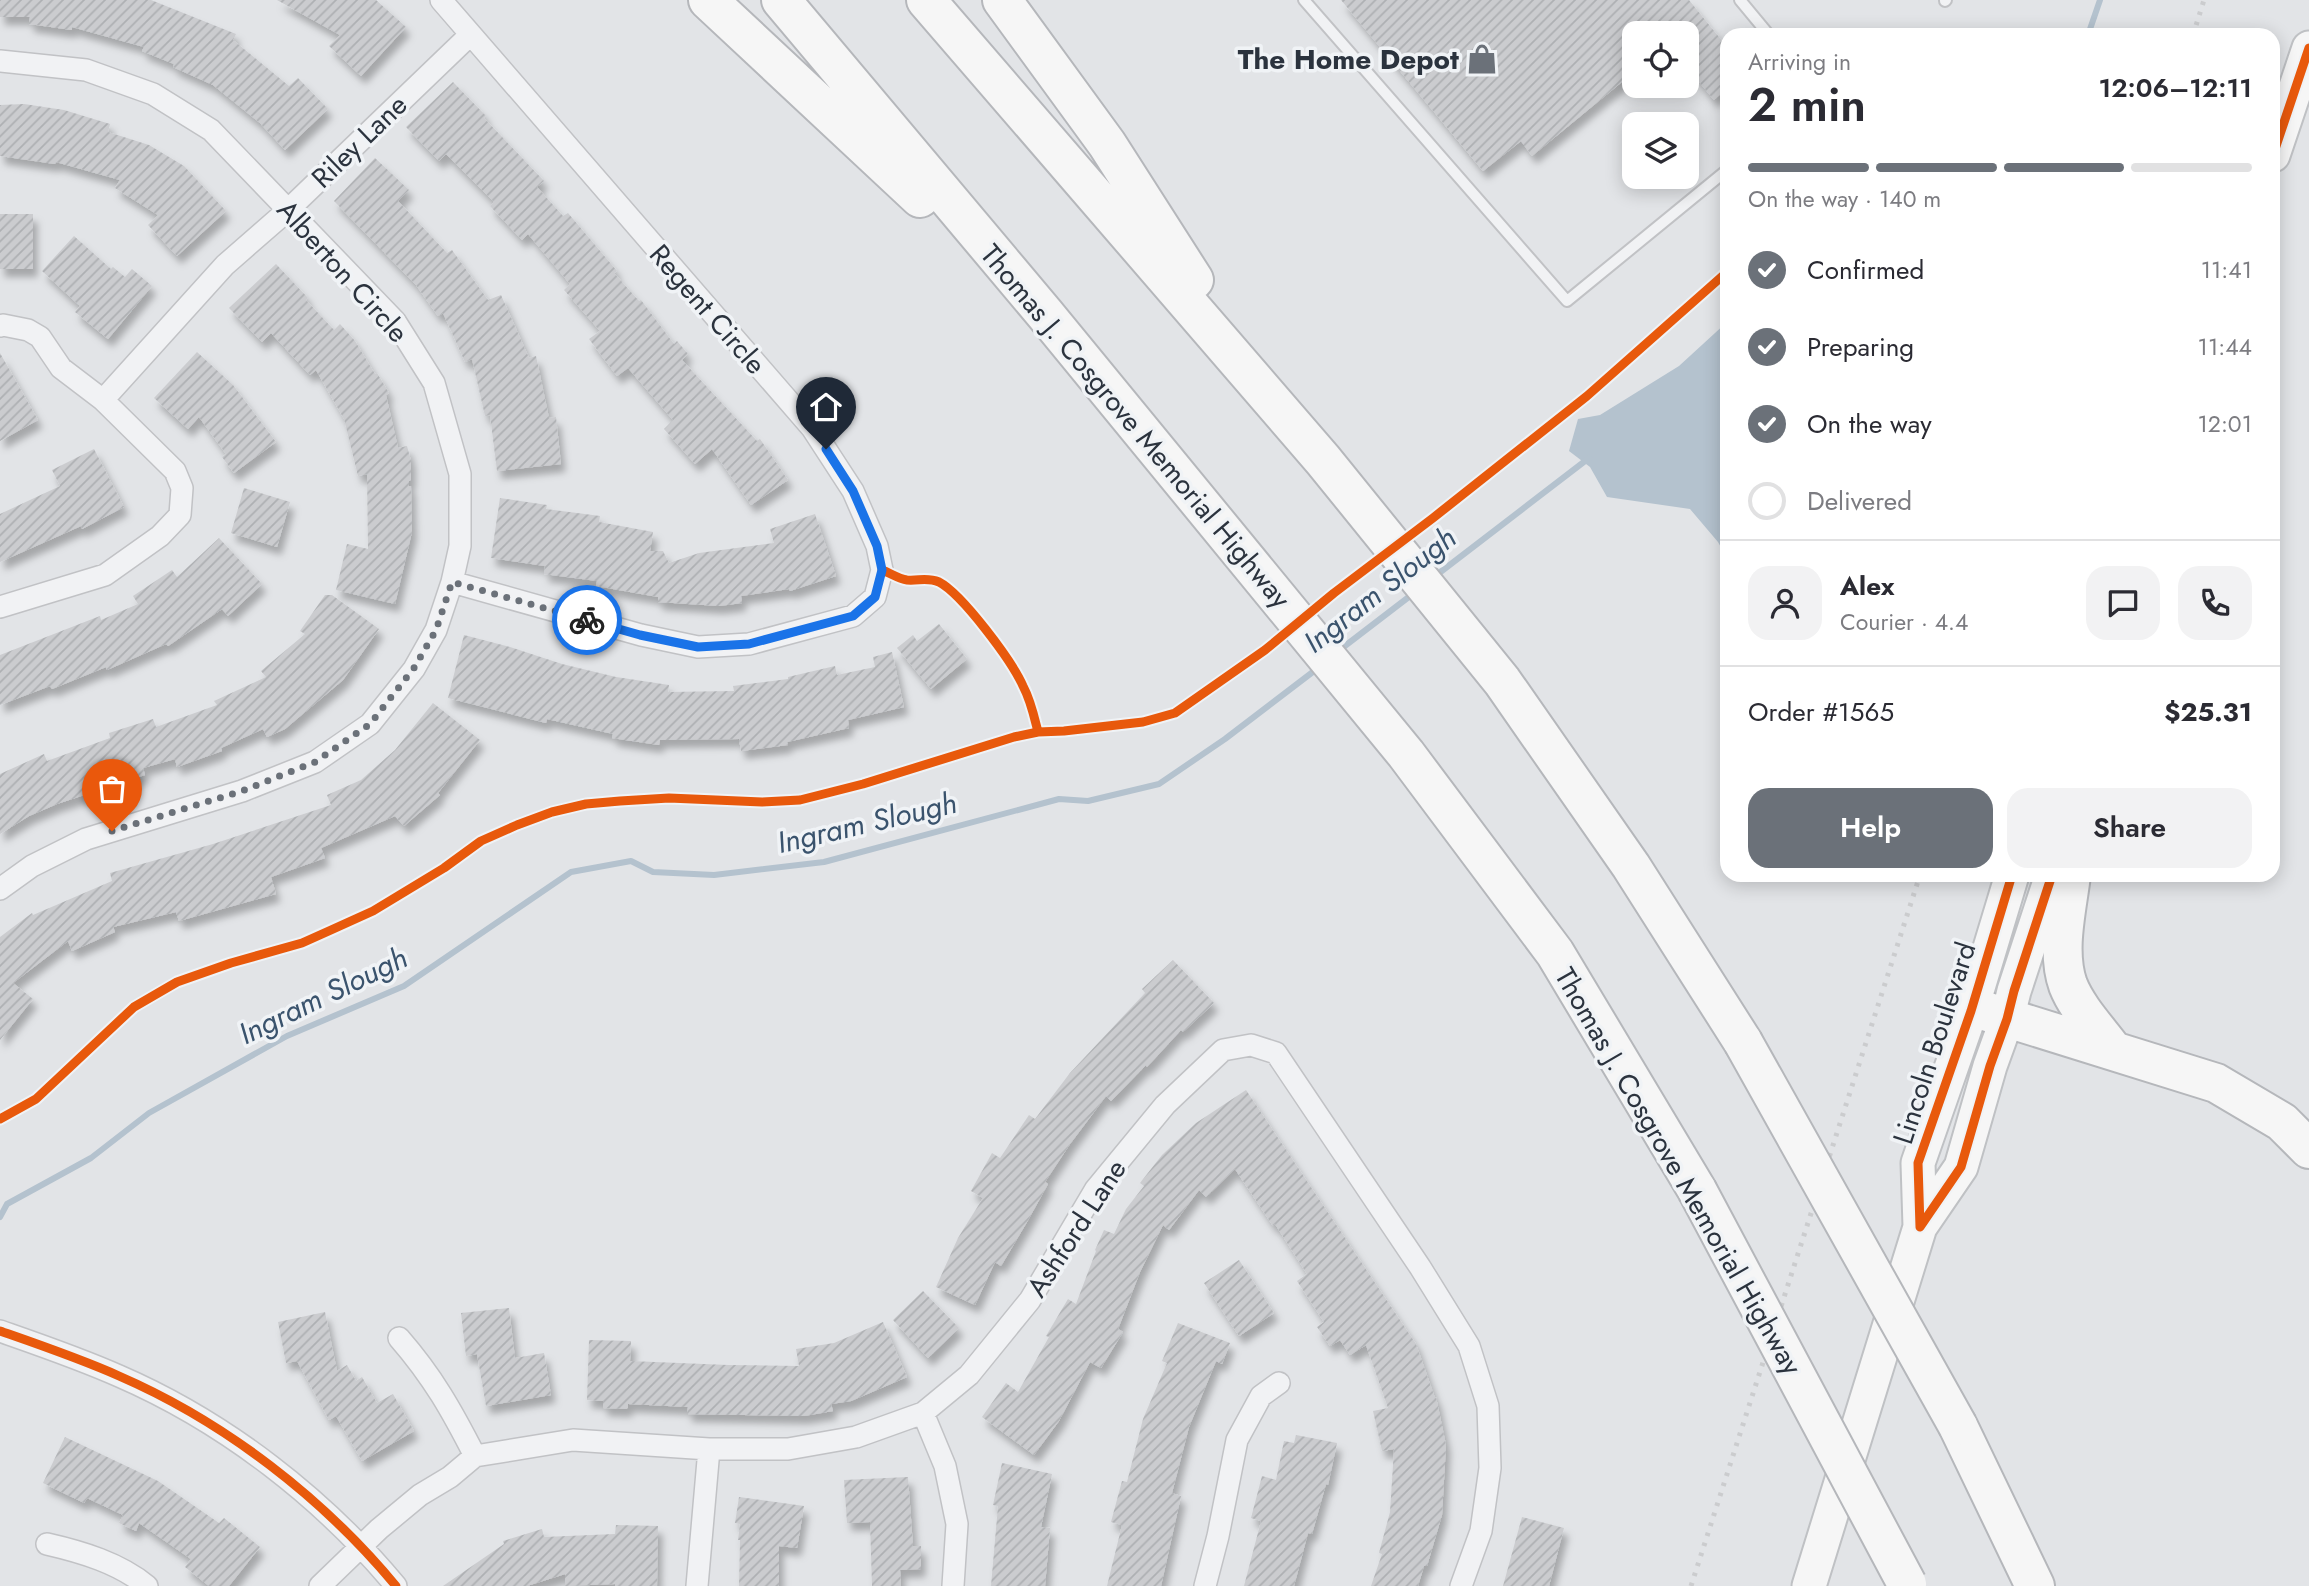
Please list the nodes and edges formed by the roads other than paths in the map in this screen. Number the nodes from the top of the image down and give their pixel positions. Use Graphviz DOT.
graph roads {
  1 [pos="441,0"];
  2 [pos="708,0"];
  3 [pos="781,0"];
  4 [pos="926,0"];
  5 [pos="1002,0"];
  6 [pos="1304,0"];
  7 [pos="1740,0"];
  8 [pos="1763,28"];
  9 [pos="470,34"];
  10 [pos="2309,48"];
  11 [pos="0,61"];
  12 [pos="2280,134"];
  13 [pos="1720,176"];
  14 [pos="288,210"];
  15 [pos="1045,314"];
  16 [pos="0,326"];
  17 [pos="1267,393"];
  18 [pos="103,400"];
  19 [pos="452,582"];
  20 [pos="0,607"];
  21 [pos="2011,882"];
  22 [pos="2049,882"];
  23 [pos="2070,882"];
  24 [pos="0,889"];
  25 [pos="1990,1013"];
  26 [pos="2112,1049"];
  27 [pos="2309,1149"];
  28 [pos="6,1333"];
  29 [pos="399,1338"];
  30 [pos="1279,1383"];
  31 [pos="923,1413"];
  32 [pos="709,1449"];
  33 [pos="475,1457"];
  34 [pos="47,1544"];
  35 [pos="360,1546"];
  36 [pos="1907,1585"];
  37 [pos="147,1586"];
  38 [pos="320,1586"];
  39 [pos="396,1586"];
  40 [pos="697,1586"];
  41 [pos="953,1586"];
  42 [pos="1205,1586"];
  43 [pos="1461,1586"];
  44 [pos="1809,1586"];
  45 [pos="2035,1586"];
  1 -- 9 [label="street, Regent Circle"];
  2 -- 15 [label="highway"];
  3 -- 15 [label="highway, Thomas J. Cosgrove Memorial Highway"];
  4 -- 17 [label="highway"];
  5 -- 17 [label="highway"];
  6 -- 13 [label="lane"];
  7 -- 8 [label="lane"];
  9 -- 14 [label="street, Riley Lane"];
  9 -- 19 [label="street, Regent Circle"];
  10 -- 12 [label="main road"];
  11 -- 14 [label="street, Alberton Circle"];
  14 -- 18 [label="street, Riley Lane"];
  14 -- 19 [label="street, Alberton Circle"];
  15 -- 36 [label="highway, Thomas J. Cosgrove Memorial Highway, bridge"];
  16 -- 18 [label="street"];
  17 -- 45 [label="highway, bridge"];
  18 -- 20 [label="street"];
  19 -- 24 [label="street, Alberton Circle"];
  21 -- 25 [label="main road, Lincoln Boulevard"];
  22 -- 25 [label="main road, Lincoln Boulevard"];
  23 -- 26 [label="highway"];
  25 -- 26 [label="highway"];
  25 -- 44 [label="main road, Lincoln Boulevard"];
  26 -- 27 [label="highway"];
  28 -- 35 [label="street"];
  29 -- 33 [label="street"];
  30 -- 42 [label="street"];
  31 -- 32 [label="street, Ashford Lane"];
  31 -- 41 [label="street"];
  31 -- 43 [label="street, Ashford Lane"];
  32 -- 33 [label="street, Ashford Lane"];
  32 -- 40 [label="street"];
  33 -- 35 [label="street, Ashford Lane"];
  34 -- 37 [label="street"];
  35 -- 38 [label="street, Ashford Lane"];
  35 -- 39 [label="street"];
}
